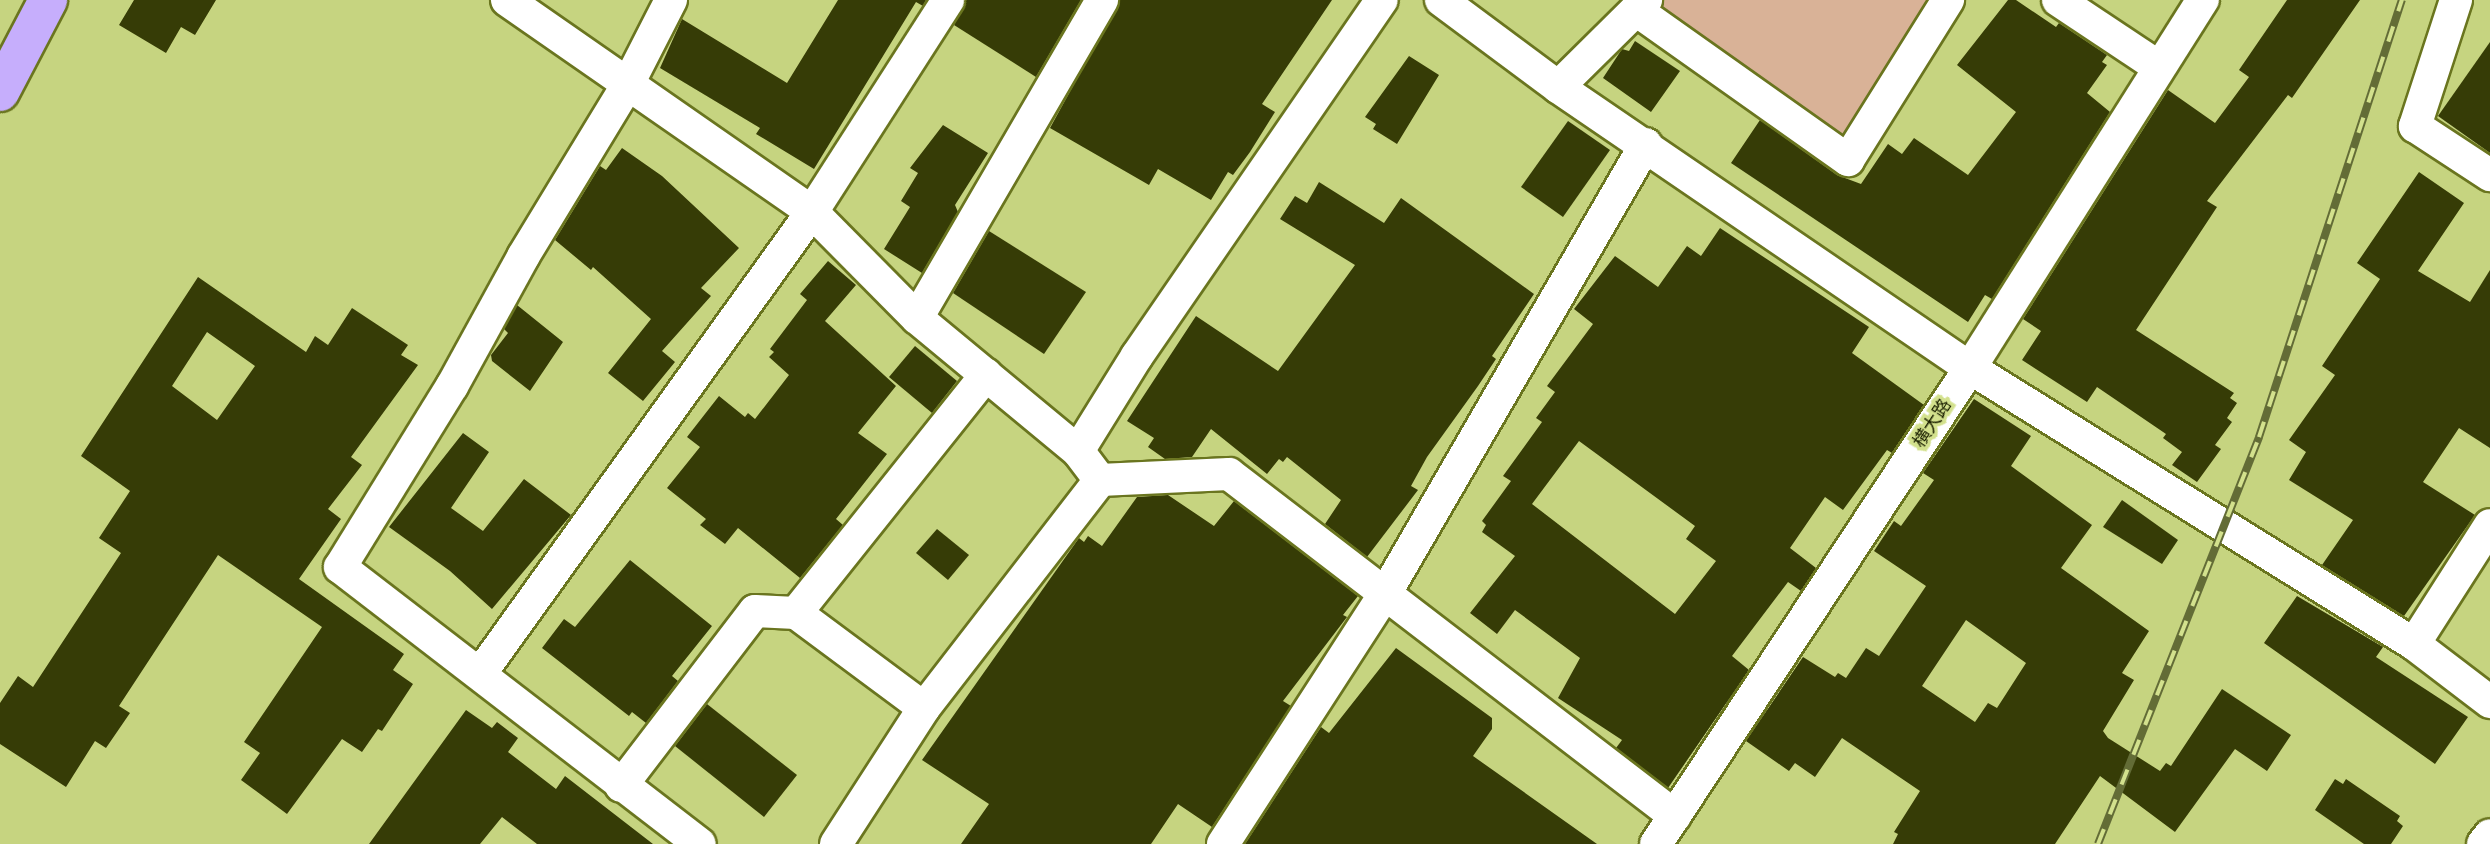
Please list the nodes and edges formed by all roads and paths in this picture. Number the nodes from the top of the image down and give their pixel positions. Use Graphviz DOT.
graph roads {
  1 [pos="48,0"];
  2 [pos="507,0"];
  3 [pos="671,0"];
  4 [pos="948,0"];
  5 [pos="1102,0"];
  6 [pos="1382,0"];
  7 [pos="1441,0"];
  8 [pos="1948,0"];
  9 [pos="2057,0"];
  10 [pos="2203,0"];
  11 [pos="2456,0"];
  12 [pos="1641,5"];
  13 [pos="2159,68"];
  14 [pos="628,84"];
  15 [pos="1558,87"];
  16 [pos="0,92"];
  17 [pos="1646,144"];
  18 [pos="2490,175"];
  19 [pos="812,212"];
  20 [pos="917,318"];
  21 [pos="1970,368"];
  22 [pos="986,375"];
  23 [pos="1078,451"];
  24 [pos="1100,480"];
  25 [pos="2490,525"];
  26 [pos="1385,594"];
  27 [pos="796,613"];
  28 [pos="2414,644"];
  29 [pos="480,674"];
  30 [pos="2490,702"];
  31 [pos="924,708"];
  32 [pos="621,786"];
  33 [pos="1675,816"];
  34 [pos="2490,835"];
  35 [pos="700,844"];
  36 [pos="836,844"];
  37 [pos="1223,844"];
  38 [pos="1656,844"];
  39 [pos="2483,844"];
  1 -- 16 [label="highway"];
  2 -- 14 [label="street"];
  3 -- 14 [label="street"];
  4 -- 19 [label="street"];
  5 -- 20 [label="street"];
  6 -- 23 [label="street"];
  7 -- 15 [label="street"];
  8 -- 12 [label="street"];
  9 -- 13 [label="street"];
  10 -- 13 [label="street, 横大路"];
  11 -- 18 [label="street"];
  12 -- 15 [label="street"];
  13 -- 21 [label="street, 横大路"];
  14 -- 19 [label="street"];
  14 -- 29 [label="street"];
  15 -- 17 [label="street"];
  17 -- 21 [label="street"];
  17 -- 26 [label="street"];
  19 -- 20 [label="street"];
  19 -- 29 [label="street"];
  20 -- 22 [label="street"];
  21 -- 28 [label="street"];
  21 -- 33 [label="street, 横大路"];
  22 -- 23 [label="street"];
  22 -- 27 [label="street"];
  23 -- 24 [label="street"];
  24 -- 26 [label="street"];
  24 -- 31 [label="street"];
  25 -- 28 [label="street"];
  26 -- 33 [label="street"];
  26 -- 37 [label="street"];
  27 -- 31 [label="street"];
  27 -- 32 [label="street"];
  28 -- 30 [label="street"];
  29 -- 32 [label="street"];
  31 -- 36 [label="street"];
  32 -- 35 [label="street"];
  33 -- 38 [label="street, 横大路"];
  34 -- 39 [label="street"];
}
